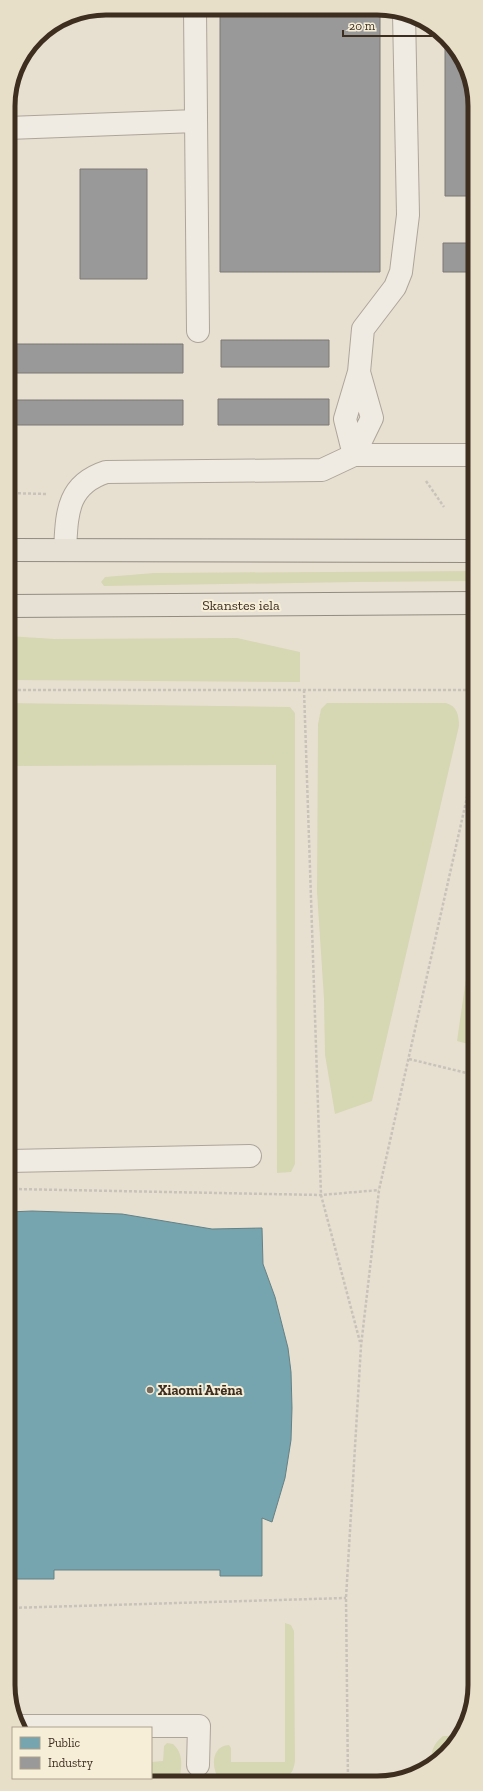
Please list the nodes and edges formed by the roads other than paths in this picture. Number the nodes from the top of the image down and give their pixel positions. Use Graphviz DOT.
graph roads {
  1 [pos="195,15"];
  2 [pos="404,19"];
  3 [pos="196,121"];
  4 [pos="15,128"];
  5 [pos="198,331"];
  6 [pos="468,454"];
  7 [pos="354,455"];
  8 [pos="15,550"];
  9 [pos="66,550"];
  10 [pos="468,551"];
  11 [pos="468,603"];
  12 [pos="15,606"];
  13 [pos="250,1156"];
  14 [pos="15,1161"];
  15 [pos="25,1726"];
  16 [pos="198,1765"];
  1 -- 3 [label="lane"];
  2 -- 7 [label="lane"];
  3 -- 4 [label="lane"];
  3 -- 5 [label="lane"];
  6 -- 7 [label="lane"];
  7 -- 9 [label="lane"];
  8 -- 9 [label="main road"];
  9 -- 10 [label="main road"];
  11 -- 12 [label="main road, Skanstes iela"];
  13 -- 14 [label="lane"];
  15 -- 16 [label="lane"];
}
